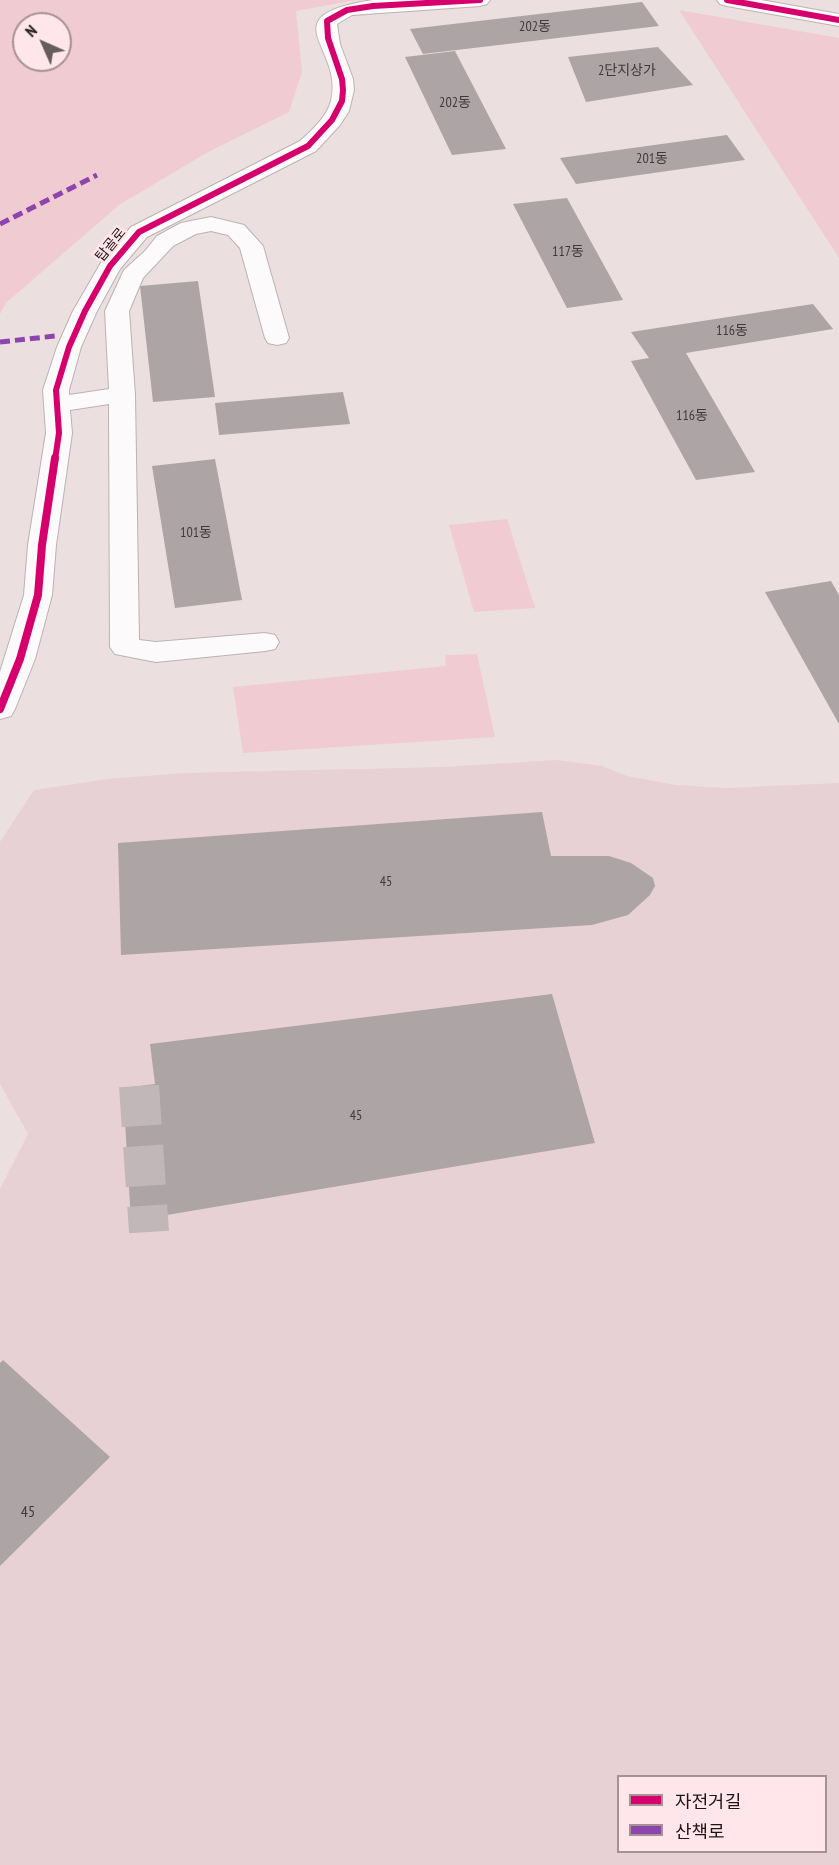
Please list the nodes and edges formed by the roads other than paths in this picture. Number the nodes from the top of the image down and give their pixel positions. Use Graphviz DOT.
graph roads {
  1 [pos="480,0"];
  2 [pos="727,0"];
  3 [pos="839,20"];
  4 [pos="277,338"];
  5 [pos="122,395"];
  6 [pos="57,404"];
  7 [pos="265,642"];
  8 [pos="0,709"];
  1 -- 6 [label="street, 탑골로"];
  2 -- 3 [label="street"];
  4 -- 5 [label="street"];
  5 -- 6 [label="street"];
  5 -- 7 [label="street"];
  6 -- 8 [label="street, 탑골로"];
}
